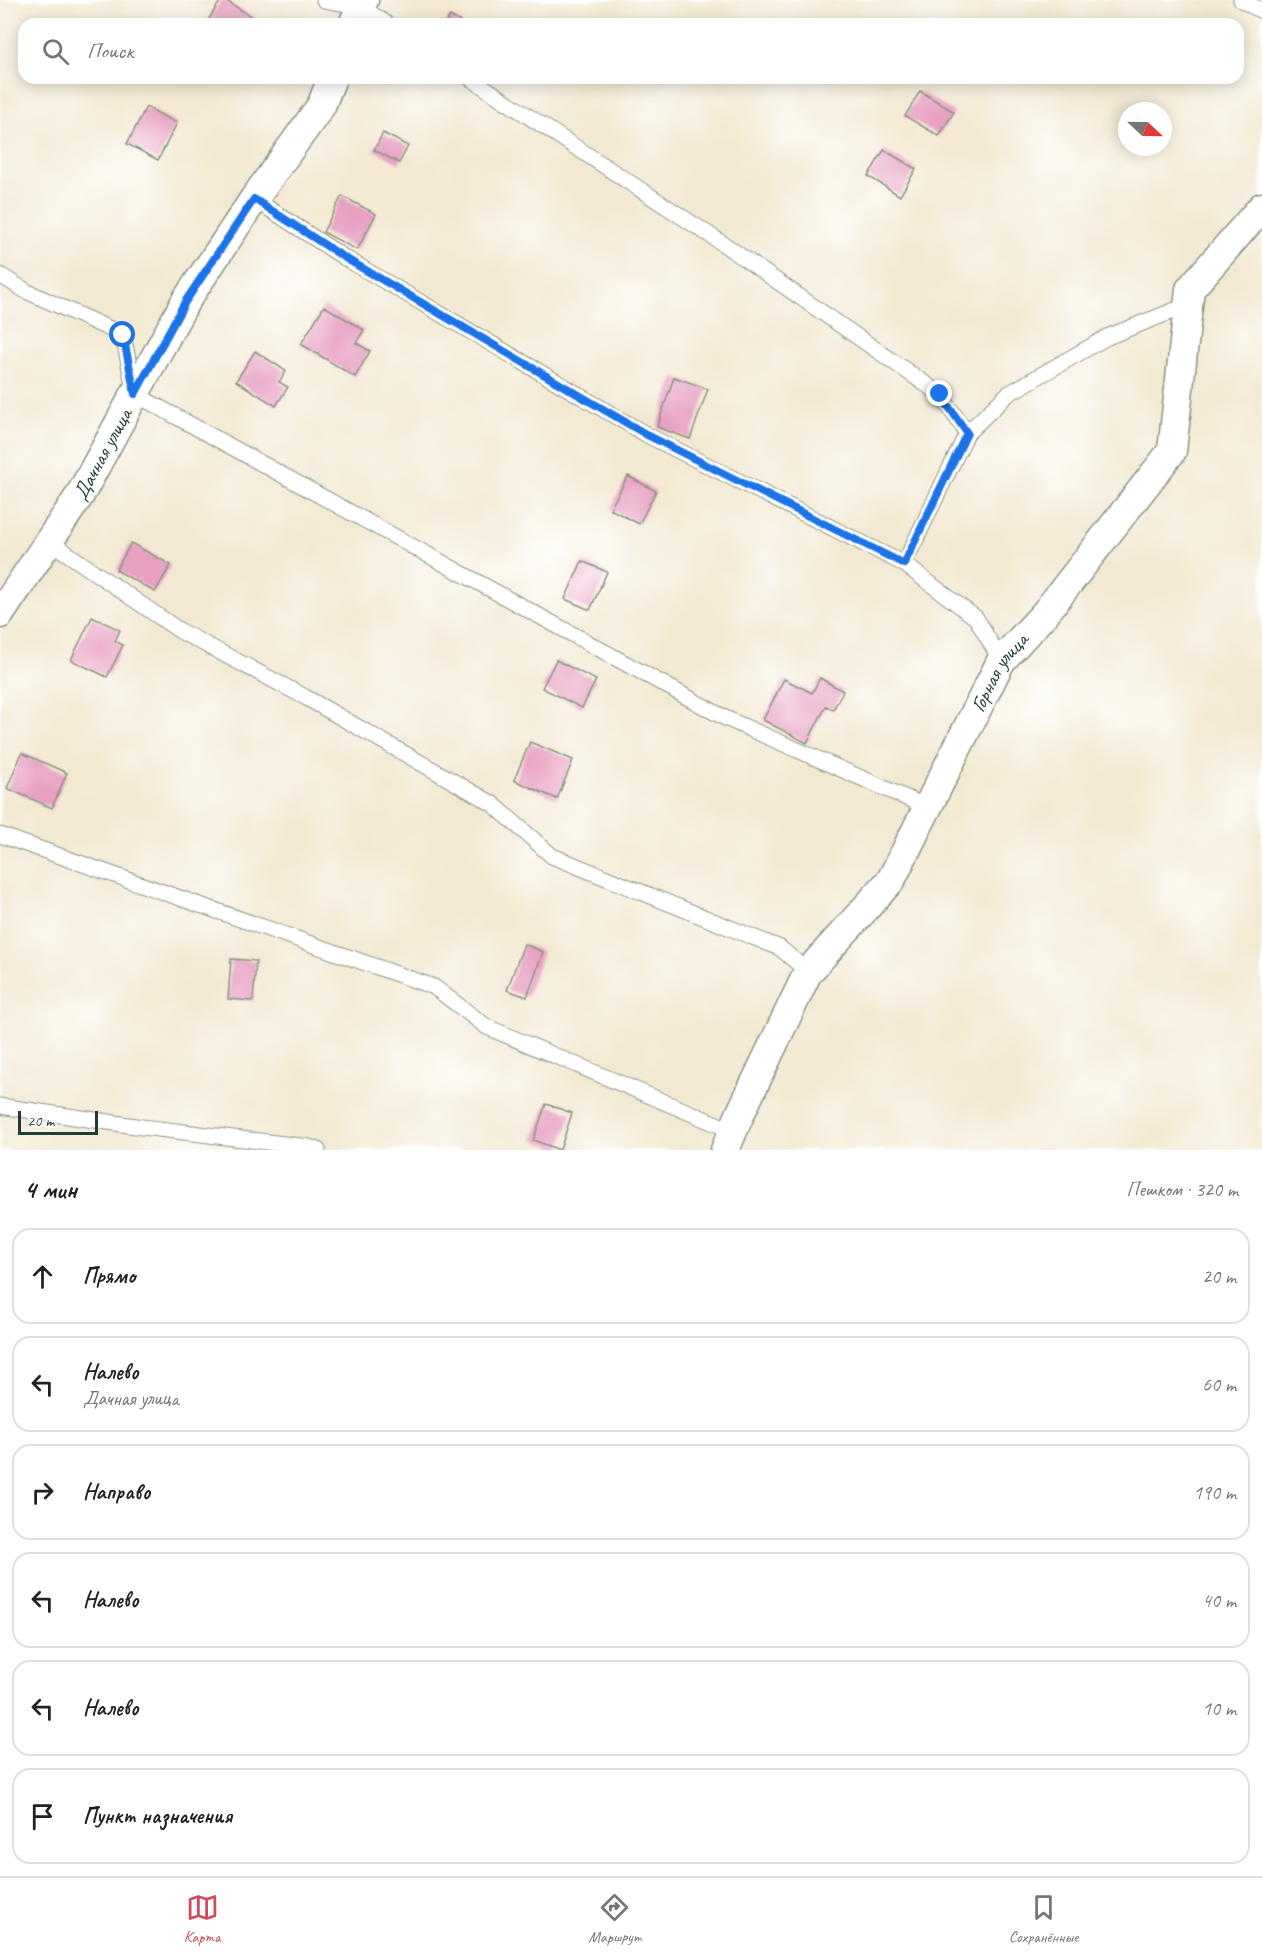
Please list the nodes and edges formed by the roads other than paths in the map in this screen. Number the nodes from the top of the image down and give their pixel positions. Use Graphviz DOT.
graph roads {
  1 [pos="324,0"];
  2 [pos="1241,0"];
  3 [pos="359,10"];
  4 [pos="1262,11"];
  5 [pos="375,18"];
  6 [pos="330,84"];
  7 [pos="479,84"];
  8 [pos="254,199"];
  9 [pos="1262,207"];
  10 [pos="0,275"];
  11 [pos="1188,305"];
  12 [pos="135,394"];
  13 [pos="967,433"];
  14 [pos="49,541"];
  15 [pos="904,564"];
  16 [pos="0,614"];
  17 [pos="1001,661"];
  18 [pos="927,807"];
  19 [pos="0,835"];
  20 [pos="808,972"];
  21 [pos="0,1106"];
  22 [pos="729,1141"];
  23 [pos="318,1150"];
  1 -- 3 [label="lane"];
  2 -- 4 [label="lane"];
  3 -- 5 [label="lane"];
  6 -- 8 [label="street, Дачная улица"];
  7 -- 13 [label="lane"];
  8 -- 12 [label="street, Дачная улица"];
  8 -- 15 [label="lane"];
  9 -- 11 [label="street, Горная улица"];
  10 -- 12 [label="lane"];
  11 -- 13 [label="lane"];
  11 -- 17 [label="street, Горная улица"];
  12 -- 14 [label="street, Дачная улица"];
  12 -- 18 [label="lane"];
  13 -- 15 [label="lane"];
  14 -- 16 [label="street, Дачная улица"];
  14 -- 20 [label="lane"];
  15 -- 17 [label="lane"];
  17 -- 18 [label="street, Горная улица"];
  18 -- 20 [label="street, Горная улица"];
  19 -- 22 [label="lane"];
  20 -- 22 [label="street, Горная улица"];
  21 -- 23 [label="lane"];
}
